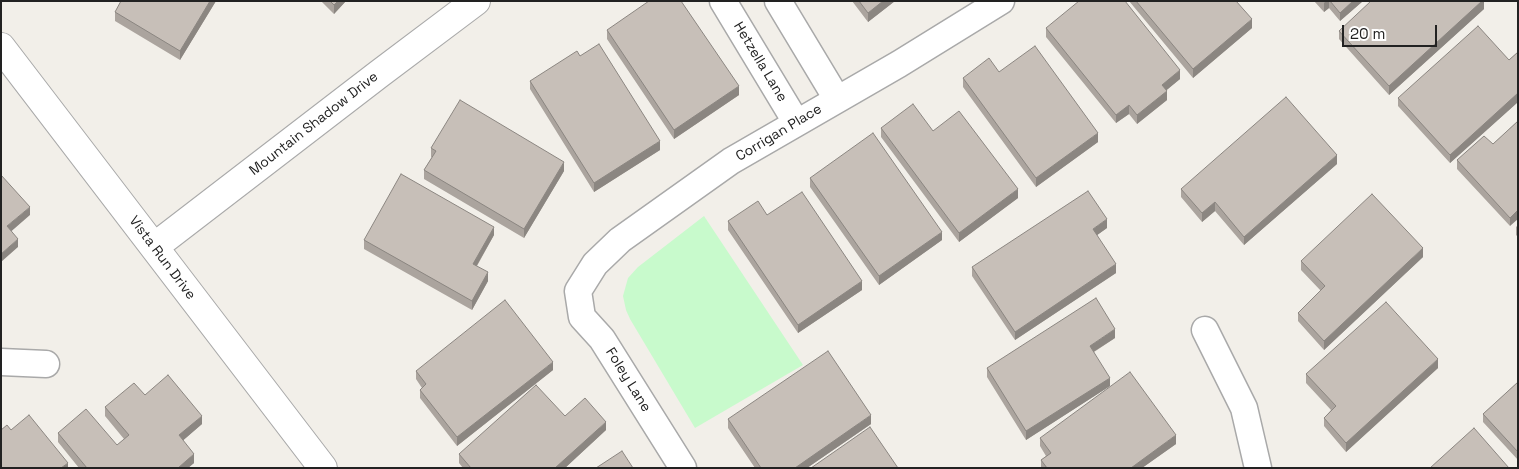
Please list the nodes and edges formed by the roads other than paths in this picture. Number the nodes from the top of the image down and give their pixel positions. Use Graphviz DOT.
graph roads {
  1 [pos="476,1"];
  2 [pos="723,1"];
  3 [pos="778,1"];
  4 [pos="1001,1"];
  5 [pos="1,47"];
  6 [pos="836,100"];
  7 [pos="796,122"];
  8 [pos="154,247"];
  9 [pos="578,291"];
  10 [pos="1205,330"];
  11 [pos="1,362"];
  12 [pos="46,364"];
  13 [pos="323,468"];
  14 [pos="683,468"];
  15 [pos="1258,468"];
  1 -- 8 [label="street, Mountain Shadow Drive"];
  2 -- 7 [label="street, Hetzella Lane"];
  3 -- 6 [label="street"];
  4 -- 6 [label="street, Corrigan Place"];
  5 -- 8 [label="street, Vista Run Drive"];
  6 -- 7 [label="street, Corrigan Place"];
  7 -- 9 [label="street, Corrigan Place"];
  8 -- 13 [label="street, Vista Run Drive"];
  9 -- 14 [label="street, Foley Lane"];
  10 -- 15 [label="street"];
  11 -- 12 [label="street"];
}
